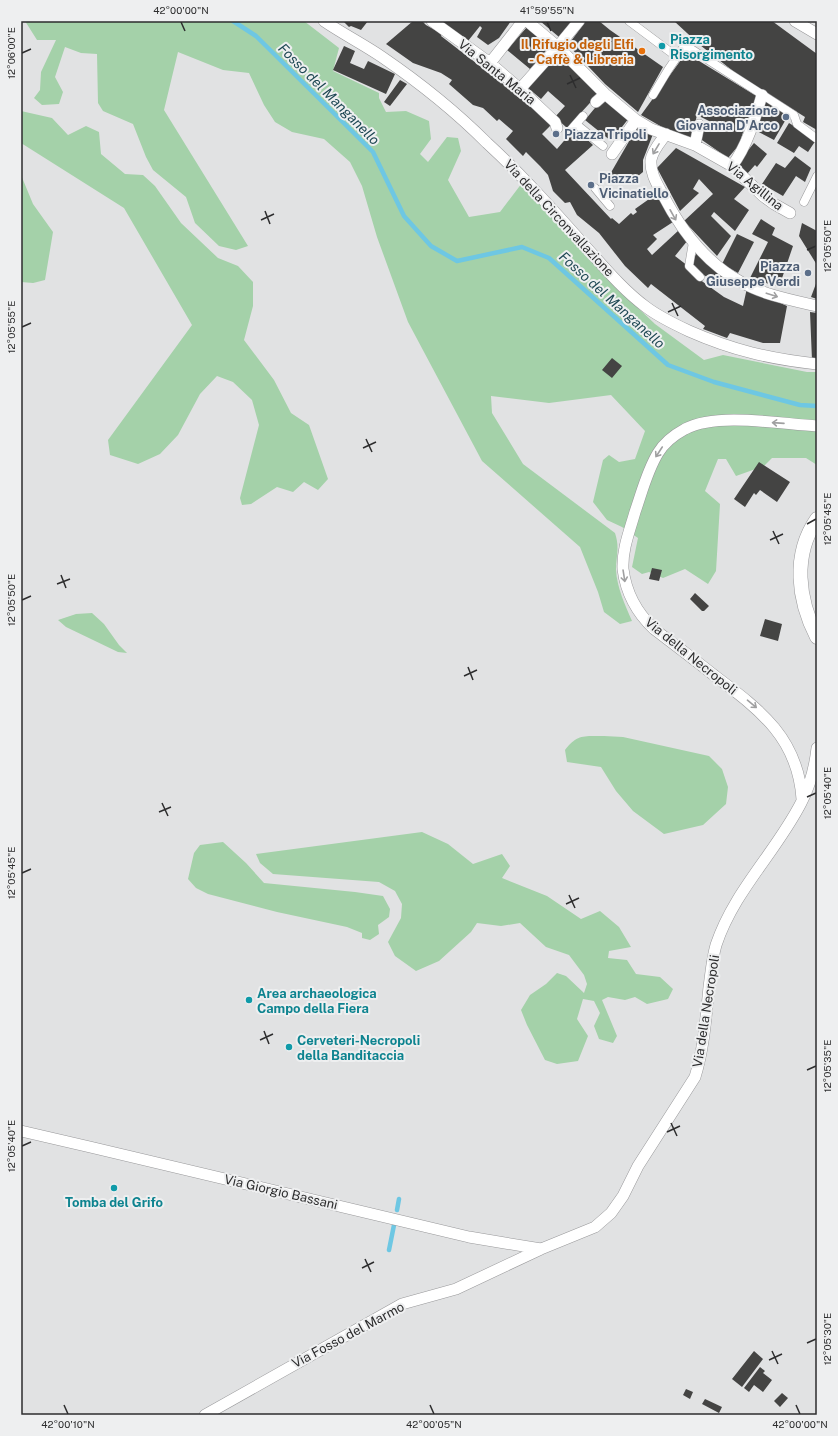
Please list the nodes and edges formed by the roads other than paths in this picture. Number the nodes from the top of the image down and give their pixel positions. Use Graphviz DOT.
graph roads {
  1 [pos="324,21"];
  2 [pos="432,21"];
  3 [pos="523,21"];
  4 [pos="527,21"];
  5 [pos="579,21"];
  6 [pos="630,21"];
  7 [pos="795,21"];
  8 [pos="817,34"];
  9 [pos="558,47"];
  10 [pos="677,57"];
  11 [pos="490,63"];
  12 [pos="520,89"];
  13 [pos="604,94"];
  14 [pos="653,95"];
  15 [pos="762,95"];
  16 [pos="596,102"];
  17 [pos="583,116"];
  18 [pos="636,120"];
  19 [pos="576,124"];
  20 [pos="699,125"];
  21 [pos="558,128"];
  22 [pos="569,132"];
  23 [pos="666,134"];
  24 [pos="817,139"];
  25 [pos="695,145"];
  26 [pos="603,146"];
  27 [pos="612,154"];
  28 [pos="732,166"];
  29 [pos="817,176"];
  30 [pos="595,188"];
  31 [pos="804,202"];
  32 [pos="610,206"];
  33 [pos="790,213"];
  34 [pos="693,242"];
  35 [pos="700,277"];
  36 [pos="817,306"];
  37 [pos="817,364"];
  38 [pos="817,426"];
  39 [pos="817,519"];
  40 [pos="817,637"];
  41 [pos="817,748"];
  42 [pos="802,802"];
  43 [pos="21,1131"];
  44 [pos="541,1249"];
  45 [pos="205,1415"];
  1 -- 37 [label="street, Via della Circonvallazione"];
  2 -- 11 [label="street, Via Santa Maria"];
  3 -- 11 [label="street"];
  4 -- 9 [label="street, Via Agillina"];
  5 -- 9 [label="street"];
  6 -- 10 [label="street"];
  7 -- 8 [label="street"];
  9 -- 12 [label="street"];
  9 -- 13 [label="street, Via Agillina"];
  10 -- 14 [label="street"];
  10 -- 15 [label="street"];
  11 -- 12 [label="street, Via Santa Maria"];
  12 -- 21 [label="street, Via Santa Maria"];
  13 -- 16 [label="street"];
  13 -- 18 [label="street, Via Agillina"];
  15 -- 24 [label="street"];
  15 -- 28 [label="street"];
  17 -- 19 [label="street"];
  18 -- 23 [label="street, Via Agillina"];
  18 -- 27 [label="street"];
  19 -- 22 [label="street"];
  19 -- 26 [label="street"];
  20 -- 25 [label="street"];
  23 -- 25 [label="street, Via Agillina"];
  23 -- 34 [label="street, one-way"];
  25 -- 28 [label="street, Via Agillina"];
  28 -- 33 [label="street, Via Agillina"];
  29 -- 31 [label="street"];
  30 -- 32 [label="street"];
  34 -- 35 [label="street"];
  34 -- 36 [label="street, one-way"];
  38 -- 42 [label="street, Via della Necropoli, one-way"];
  39 -- 40 [label="street"];
  41 -- 42 [label="street, Via della Necropoli"];
  42 -- 44 [label="street, Via della Necropoli"];
  43 -- 44 [label="street, Via Giorgio Bassani"];
  44 -- 45 [label="street, Via Fosso del Marmo"];
}
